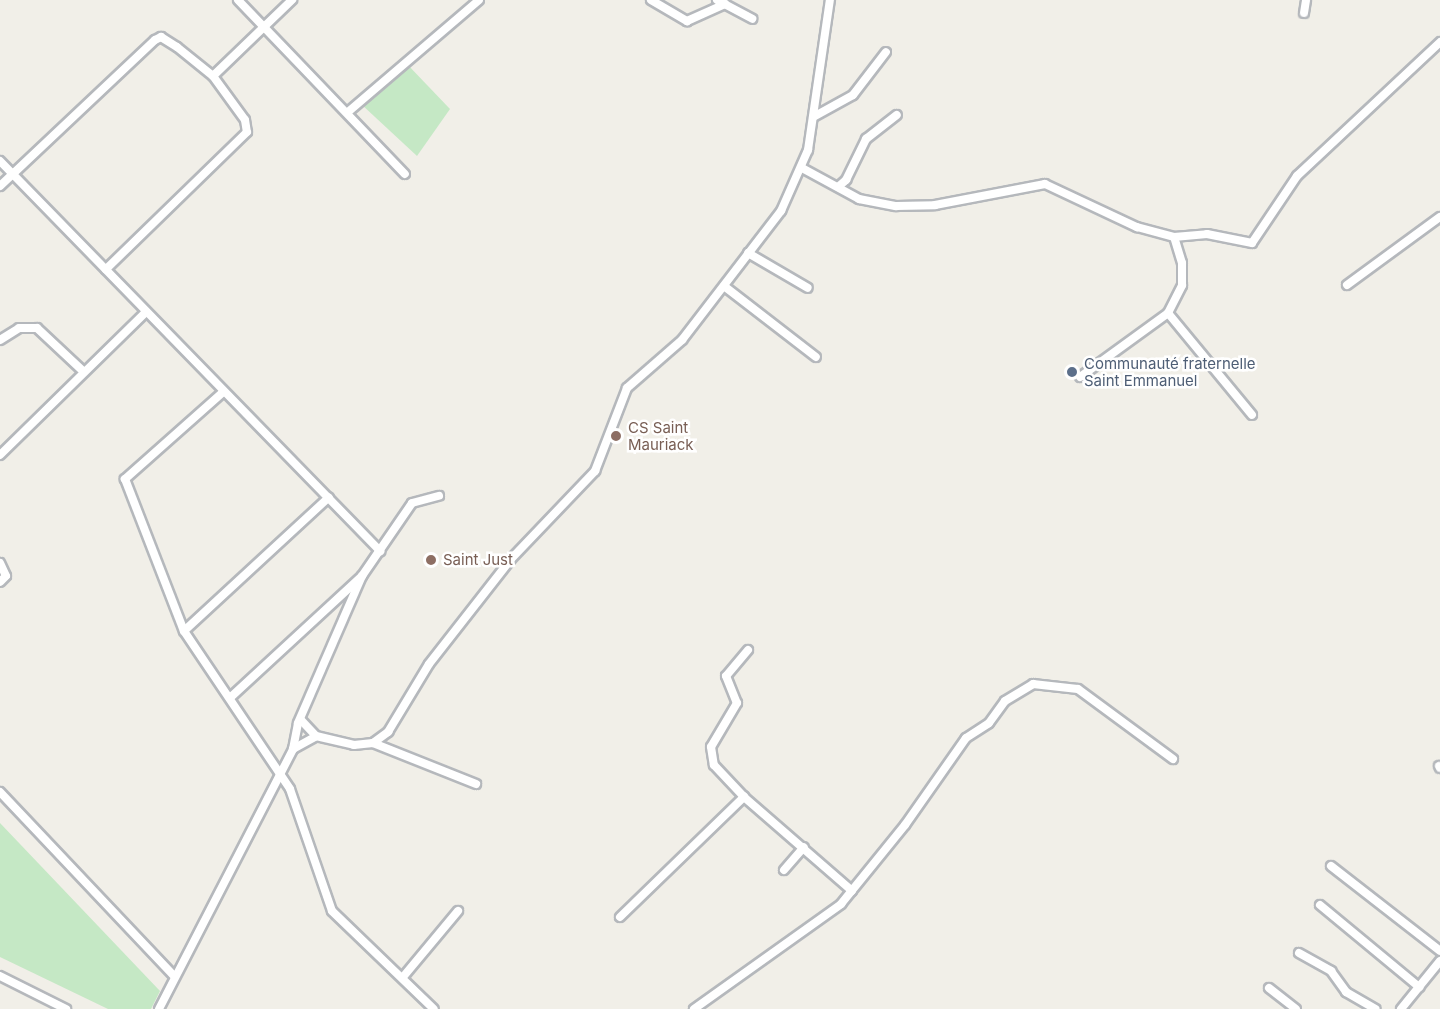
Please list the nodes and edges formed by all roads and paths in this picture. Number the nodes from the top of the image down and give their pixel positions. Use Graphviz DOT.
graph roads {
  1 [pos="238,0"];
  2 [pos="292,0"];
  3 [pos="479,0"];
  4 [pos="651,0"];
  5 [pos="830,0"];
  6 [pos="1306,0"];
  7 [pos="721,2"];
  8 [pos="1304,13"];
  9 [pos="752,20"];
  10 [pos="264,29"];
  11 [pos="1440,42"];
  12 [pos="886,52"];
  13 [pos="213,76"];
  14 [pos="348,112"];
  15 [pos="814,116"];
  16 [pos="897,116"];
  17 [pos="0,161"];
  18 [pos="802,168"];
  19 [pos="13,173"];
  20 [pos="405,174"];
  21 [pos="0,186"];
  22 [pos="837,188"];
  23 [pos="1440,217"];
  24 [pos="1174,237"];
  25 [pos="748,253"];
  26 [pos="106,269"];
  27 [pos="1347,285"];
  28 [pos="724,286"];
  29 [pos="808,288"];
  30 [pos="145,313"];
  31 [pos="1168,313"];
  32 [pos="0,340"];
  33 [pos="816,357"];
  34 [pos="84,372"];
  35 [pos="1080,378"];
  36 [pos="222,393"];
  37 [pos="1251,415"];
  38 [pos="0,455"];
  39 [pos="440,496"];
  40 [pos="329,497"];
  41 [pos="380,551"];
  42 [pos="0,563"];
  43 [pos="362,576"];
  44 [pos="0,582"];
  45 [pos="184,631"];
  46 [pos="748,650"];
  47 [pos="232,696"];
  48 [pos="300,720"];
  49 [pos="316,736"];
  50 [pos="373,742"];
  51 [pos="293,749"];
  52 [pos="1173,759"];
  53 [pos="279,772"];
  54 [pos="476,784"];
  55 [pos="0,792"];
  56 [pos="744,797"];
  57 [pos="804,847"];
  58 [pos="1331,866"];
  59 [pos="784,870"];
  60 [pos="852,891"];
  61 [pos="1320,905"];
  62 [pos="458,911"];
  63 [pos="620,917"];
  64 [pos="1440,951"];
  65 [pos="1299,953"];
  66 [pos="1440,961"];
  67 [pos="0,976"];
  68 [pos="174,976"];
  69 [pos="403,977"];
  70 [pos="1419,987"];
  71 [pos="1269,988"];
  72 [pos="66,1009"];
  73 [pos="159,1009"];
  74 [pos="434,1009"];
  75 [pos="694,1009"];
  76 [pos="1296,1009"];
  77 [pos="1375,1009"];
  78 [pos="1401,1009"];
  1 -- 10 [label="street"];
  2 -- 10 [label="street"];
  3 -- 14 [label="street"];
  4 -- 7 [label="street"];
  5 -- 15 [label="street"];
  6 -- 8 [label="street"];
  7 -- 9 [label="street"];
  10 -- 13 [label="street"];
  10 -- 14 [label="street"];
  11 -- 24 [label="street"];
  12 -- 15 [label="street"];
  13 -- 19 [label="street"];
  13 -- 26 [label="street"];
  14 -- 20 [label="street"];
  15 -- 18 [label="street"];
  16 -- 22 [label="street"];
  17 -- 19 [label="street"];
  18 -- 22 [label="street"];
  18 -- 25 [label="street"];
  19 -- 21 [label="street"];
  19 -- 26 [label="street"];
  22 -- 24 [label="street"];
  23 -- 27 [label="street"];
  24 -- 31 [label="street"];
  25 -- 28 [label="street"];
  25 -- 29 [label="street"];
  26 -- 30 [label="street"];
  28 -- 33 [label="street"];
  28 -- 50 [label="street"];
  30 -- 34 [label="street"];
  30 -- 36 [label="street"];
  31 -- 35 [label="street"];
  31 -- 37 [label="street"];
  32 -- 34 [label="street"];
  34 -- 38 [label="street"];
  36 -- 40 [label="street"];
  36 -- 45 [label="street"];
  39 -- 41 [label="street"];
  40 -- 41 [label="street"];
  40 -- 45 [label="street"];
  41 -- 43 [label="street"];
  42 -- 44 [label="street"];
  43 -- 47 [label="street"];
  43 -- 48 [label="street"];
  45 -- 47 [label="street"];
  46 -- 56 [label="street"];
  47 -- 53 [label="street"];
  48 -- 49 [label="street"];
  48 -- 51 [label="street"];
  49 -- 50 [label="street"];
  49 -- 51 [label="street"];
  50 -- 54 [label="street"];
  51 -- 53 [label="street"];
  52 -- 60 [label="street"];
  53 -- 68 [label="street"];
  53 -- 69 [label="street"];
  55 -- 68 [label="street"];
  56 -- 57 [label="street"];
  56 -- 63 [label="street"];
  57 -- 59 [label="street"];
  57 -- 60 [label="street"];
  58 -- 64 [label="street"];
  60 -- 75 [label="street"];
  61 -- 70 [label="street"];
  62 -- 69 [label="street"];
  65 -- 77 [label="street"];
  66 -- 70 [label="street"];
  67 -- 72 [label="street"];
  68 -- 73 [label="street"];
  69 -- 74 [label="street"];
  70 -- 78 [label="street"];
  71 -- 76 [label="street"];
}
